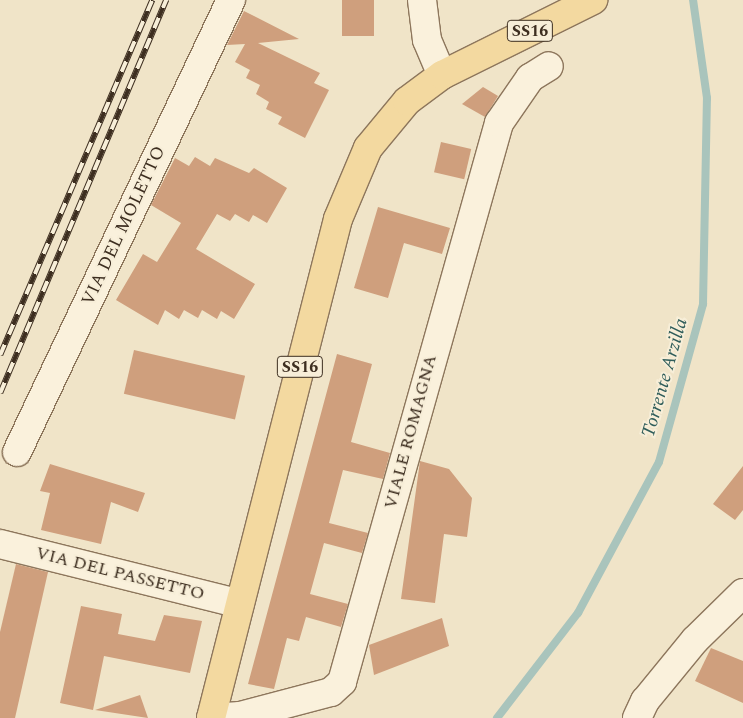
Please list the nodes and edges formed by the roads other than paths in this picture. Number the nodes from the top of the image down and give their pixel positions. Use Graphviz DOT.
graph roads {
  1 [pos="231,0"];
  2 [pos="422,0"];
  3 [pos="593,0"];
  4 [pos="549,66"];
  5 [pos="442,75"];
  6 [pos="17,452"];
  7 [pos="0,544"];
  8 [pos="743,593"];
  9 [pos="240,604"];
  10 [pos="211,718"];
  11 [pos="637,718"];
  1 -- 6 [label="street, VIA DEL MOLETTO"];
  2 -- 5 [label="street"];
  3 -- 5 [label="main road, VIALE ROMAGNA / SS16"];
  4 -- 10 [label="street, VIALE ROMAGNA"];
  5 -- 9 [label="main road, VIALE ROMAGNA / SS16"];
  7 -- 9 [label="street, VIA DEL PASSETTO"];
  8 -- 11 [label="street"];
  9 -- 10 [label="main road, VIALE ROMAGNA / SS16"];
}
